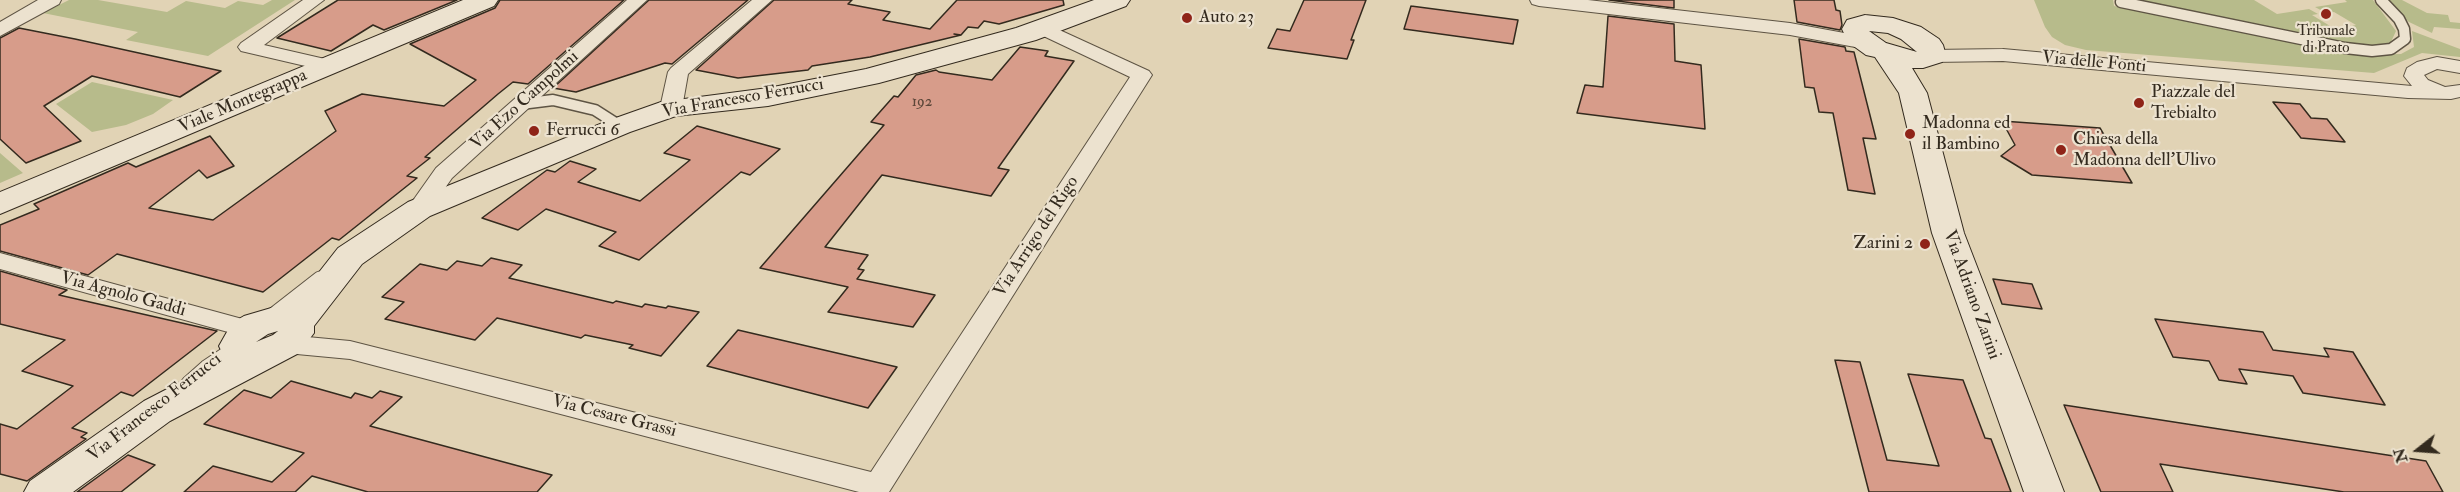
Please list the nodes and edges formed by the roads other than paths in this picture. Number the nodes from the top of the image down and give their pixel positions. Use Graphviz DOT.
graph roads {
  1 [pos="52,0"];
  2 [pos="315,0"];
  3 [pos="485,0"];
  4 [pos="639,0"];
  5 [pos="763,0"];
  6 [pos="1117,0"];
  7 [pos="1539,0"];
  8 [pos="1869,0"];
  9 [pos="2381,0"];
  10 [pos="2121,2"];
  11 [pos="5,23"];
  12 [pos="1893,26"];
  13 [pos="1042,28"];
  14 [pos="1864,30"];
  15 [pos="1925,51"];
  16 [pos="331,66"];
  17 [pos="2457,66"];
  18 [pos="2414,72"];
  19 [pos="2364,87"];
  20 [pos="1913,93"];
  21 [pos="2451,94"];
  22 [pos="521,104"];
  23 [pos="671,108"];
  24 [pos="620,126"];
  25 [pos="0,204"];
  26 [pos="419,209"];
  27 [pos="0,261"];
  28 [pos="270,336"];
  29 [pos="876,488"];
  30 [pos="44,492"];
  31 [pos="2044,492"];
  1 -- 11 [label="street"];
  2 -- 16 [label="street"];
  3 -- 16 [label="street, Viale Montegrappa"];
  4 -- 22 [label="street, Via Ezo Campolmi"];
  5 -- 23 [label="street"];
  6 -- 13 [label="street, Via Francesco Ferrucci"];
  7 -- 14 [label="street"];
  8 -- 12 [label="street"];
  9 -- 10 [label="lane"];
  12 -- 14 [label="street"];
  12 -- 15 [label="street"];
  13 -- 23 [label="street, Via Francesco Ferrucci"];
  13 -- 29 [label="street, Via Arrigo del Rigo"];
  14 -- 15 [label="street"];
  14 -- 20 [label="street"];
  15 -- 19 [label="street, Via delle Fonti"];
  15 -- 20 [label="street"];
  16 -- 25 [label="street, Viale Montegrappa"];
  17 -- 18 [label="street, Via delle Fonti"];
  18 -- 19 [label="street, Via delle Fonti"];
  18 -- 21 [label="street, Via delle Fonti"];
  19 -- 21 [label="street, Via delle Fonti"];
  20 -- 31 [label="street, Via Adriano Zarini"];
  22 -- 24 [label="lane"];
  22 -- 26 [label="street, Via Ezo Campolmi"];
  23 -- 24 [label="street, Via Francesco Ferrucci"];
  24 -- 26 [label="street, Via Francesco Ferrucci"];
  26 -- 28 [label="street, Via Francesco Ferrucci"];
  27 -- 28 [label="street, Via Agnolo Gaddi"];
  28 -- 29 [label="street, Via Cesare Grassi"];
  28 -- 30 [label="street, Via Francesco Ferrucci"];
}
